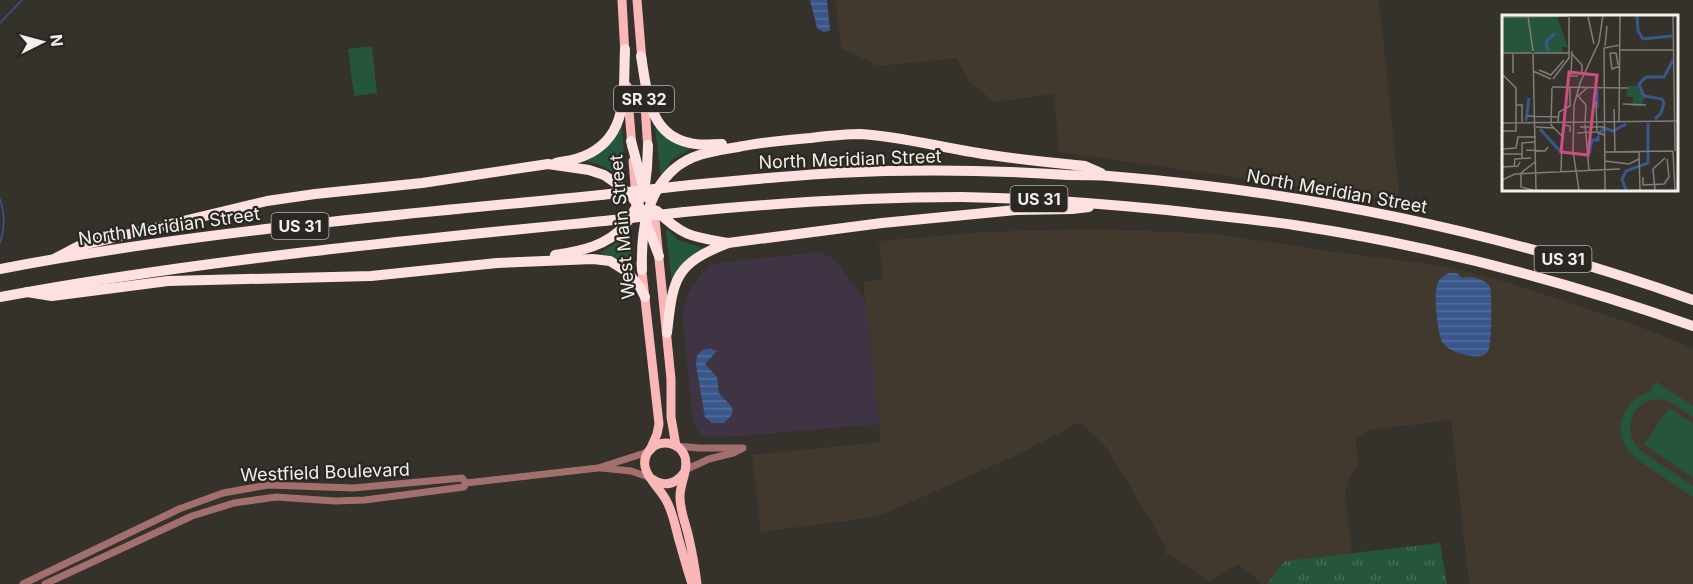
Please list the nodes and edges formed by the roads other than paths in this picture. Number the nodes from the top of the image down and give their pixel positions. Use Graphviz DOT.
graph roads {
  1 [pos="622,0"];
  2 [pos="637,0"];
  3 [pos="625,49"];
  4 [pos="641,56"];
  5 [pos="631,141"];
  6 [pos="753,144"];
  7 [pos="648,145"];
  8 [pos="548,164"];
  9 [pos="1107,176"];
  10 [pos="644,190"];
  11 [pos="637,204"];
  12 [pos="653,204"];
  13 [pos="1109,204"];
  14 [pos="646,219"];
  15 [pos="728,243"];
  16 [pos="659,256"];
  17 [pos="56,258"];
  18 [pos="526,261"];
  19 [pos="0,269"];
  20 [pos="642,270"];
  21 [pos="27,292"];
  22 [pos="0,297"];
  23 [pos="645,297"];
  24 [pos="1693,300"];
  25 [pos="1693,326"];
  26 [pos="666,333"];
  27 [pos="676,446"];
  28 [pos="649,451"];
  29 [pos="598,468"];
  30 [pos="684,472"];
  31 [pos="652,479"];
  32 [pos="466,483"];
  33 [pos="23,584"];
  34 [pos="45,584"];
  35 [pos="692,584"];
  36 [pos="697,584"];
  1 -- 3 [label="main road, West Main Street / SR 32"];
  2 -- 4 [label="main road, West Main Street / SR 32"];
  3 -- 5 [label="main road, West Main Street / SR 32"];
  3 -- 8 [label="highway"];
  4 -- 6 [label="highway"];
  4 -- 7 [label="main road, West Main Street / SR 32"];
  5 -- 10 [label="highway"];
  5 -- 11 [label="main road, West Main Street / SR 32"];
  6 -- 9 [label="highway"];
  6 -- 12 [label="highway"];
  7 -- 10 [label="highway"];
  7 -- 12 [label="main road, West Main Street / SR 32"];
  8 -- 11 [label="highway"];
  8 -- 17 [label="highway"];
  9 -- 17 [label="highway, North Meridian Street / US 31, bridge"];
  9 -- 24 [label="highway, North Meridian Street / US 31"];
  10 -- 11 [label="highway"];
  10 -- 12 [label="highway"];
  11 -- 14 [label="highway"];
  11 -- 18 [label="highway"];
  11 -- 20 [label="main road, West Main Street / SR 32"];
  12 -- 14 [label="highway"];
  12 -- 15 [label="highway"];
  12 -- 16 [label="main road, West Main Street / SR 32"];
  13 -- 15 [label="highway"];
  13 -- 21 [label="highway, US 31, bridge"];
  13 -- 25 [label="highway, US 31"];
  14 -- 16 [label="highway"];
  14 -- 20 [label="highway"];
  15 -- 26 [label="highway"];
  16 -- 26 [label="main road, West Main Street / SR 32"];
  17 -- 19 [label="highway, North Meridian Street / US 31"];
  18 -- 21 [label="highway"];
  18 -- 23 [label="highway"];
  20 -- 23 [label="main road, West Main Street / SR 32"];
  21 -- 22 [label="highway, US 31"];
  23 -- 28 [label="main road, West Main Street / SR 32"];
  26 -- 27 [label="main road, West Main Street / SR 32"];
  27 -- 28 [label="main road"];
  27 -- 30 [label="main road"];
  27 -- 30 [label="street"];
  28 -- 29 [label="street, Westfield Boulevard"];
  28 -- 31 [label="main road"];
  29 -- 31 [label="street, Westfield Boulevard"];
  29 -- 32 [label="street, Westfield Boulevard"];
  30 -- 31 [label="main road"];
  30 -- 36 [label="main road"];
  31 -- 35 [label="main road"];
  32 -- 33 [label="street, Westfield Boulevard"];
  32 -- 34 [label="street, Westfield Boulevard"];
}
